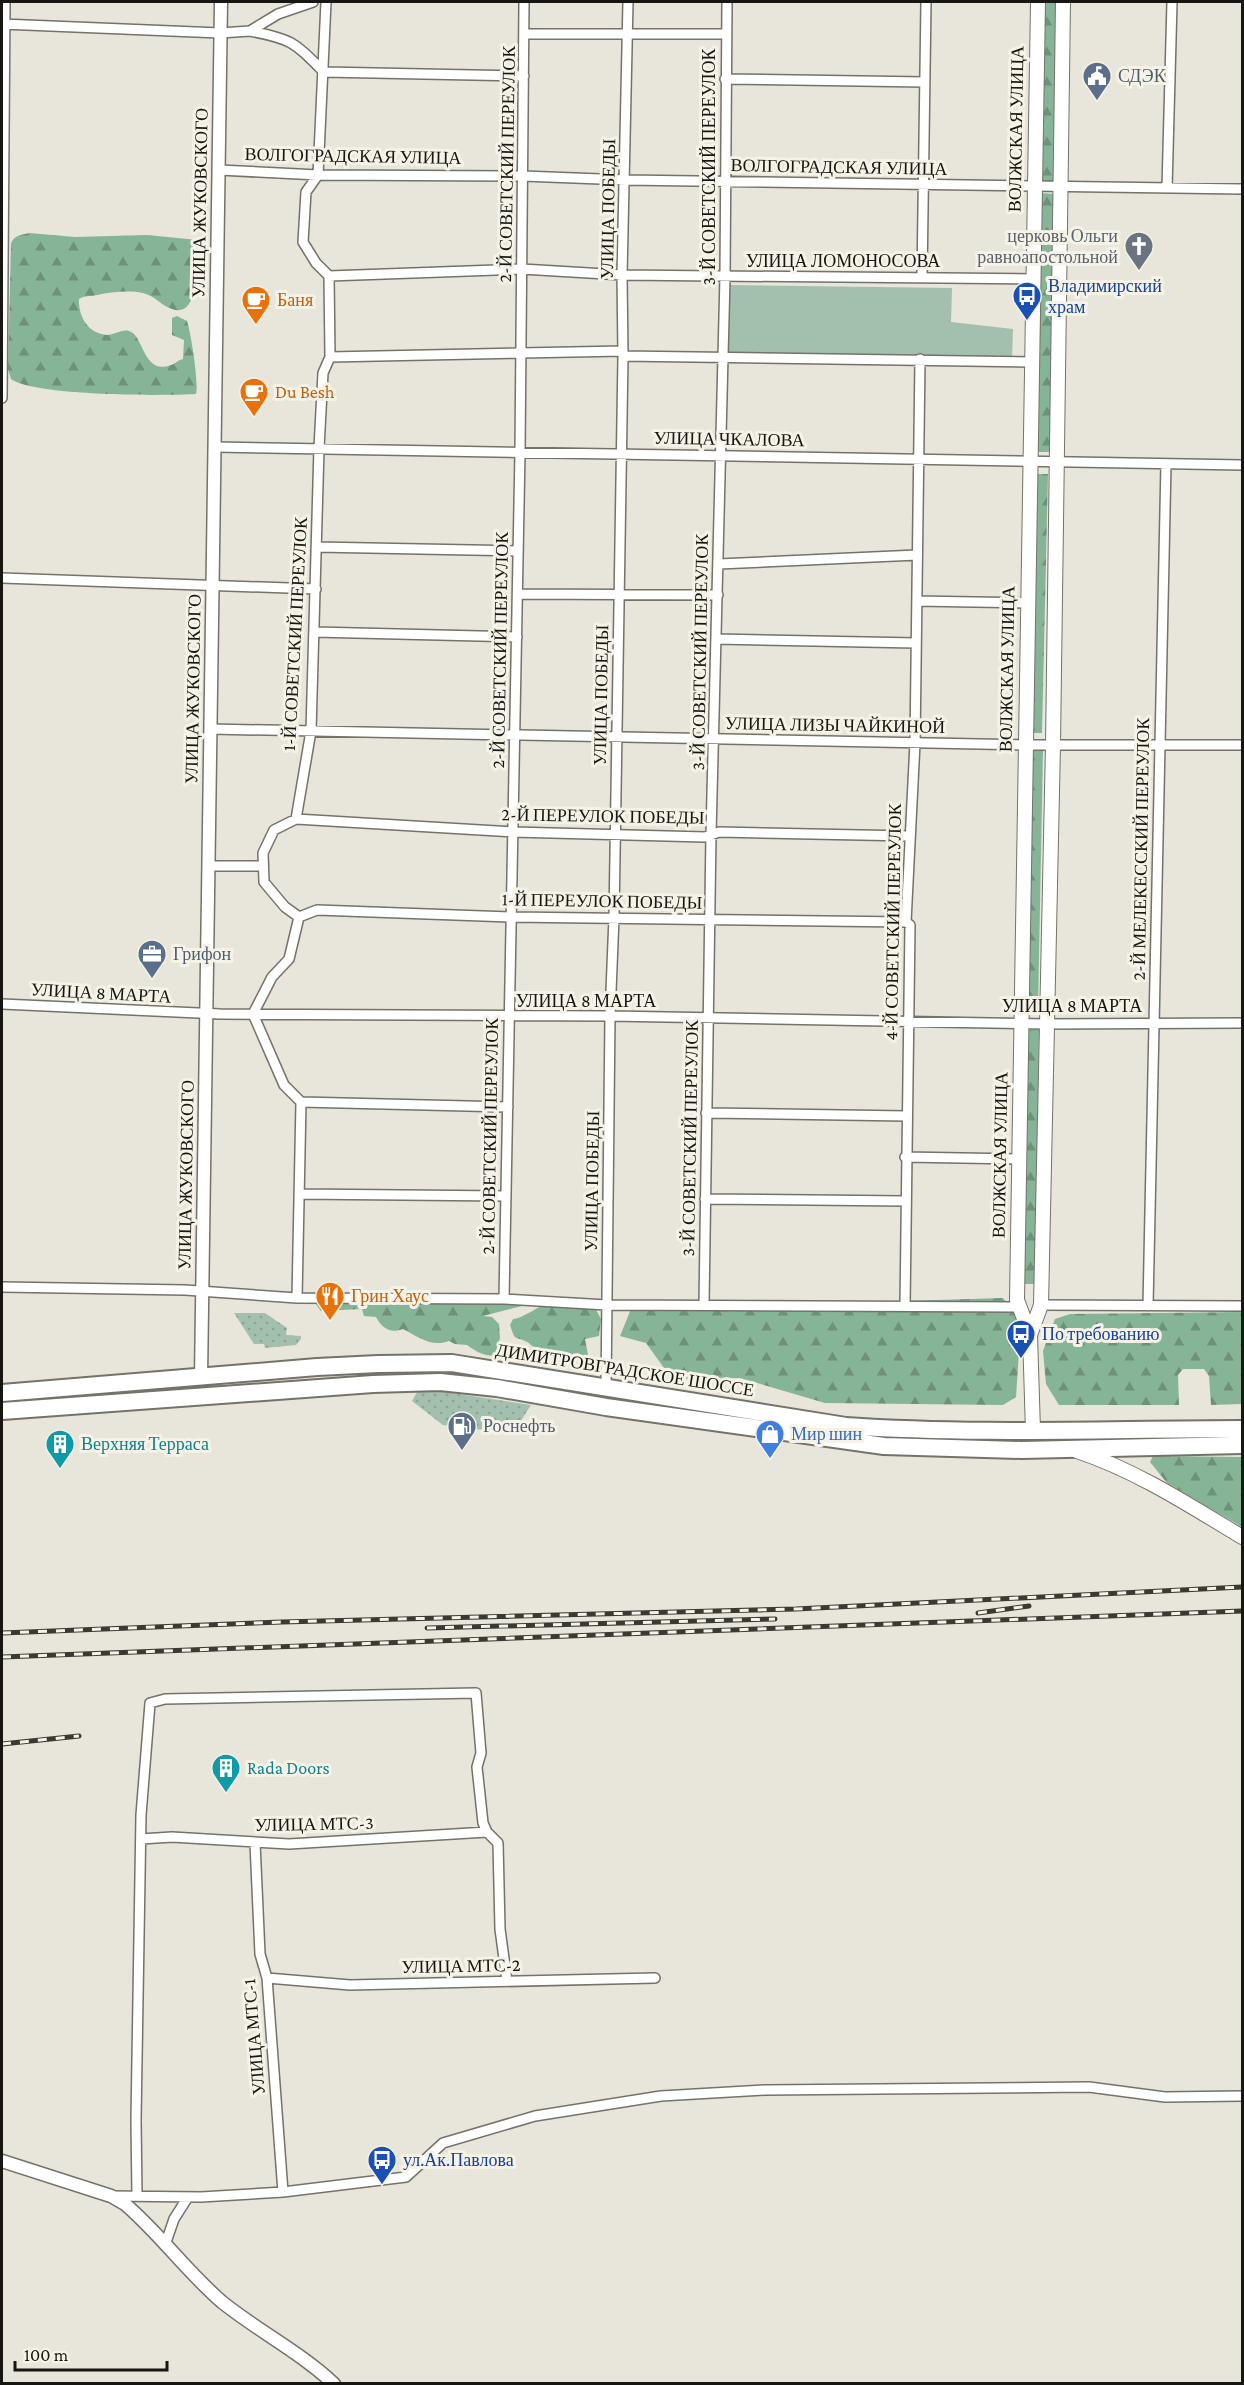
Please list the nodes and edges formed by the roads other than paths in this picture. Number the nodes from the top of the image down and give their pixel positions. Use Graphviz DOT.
graph roads {
  1 [pos="5,2"];
  2 [pos="221,2"];
  3 [pos="313,2"];
  4 [pos="326,2"];
  5 [pos="524,2"];
  6 [pos="628,2"];
  7 [pos="727,2"];
  8 [pos="926,2"];
  9 [pos="1038,2"];
  10 [pos="1063,2"];
  11 [pos="1172,2"];
  12 [pos="3,24"];
  13 [pos="250,31"];
  14 [pos="220,33"];
  15 [pos="726,33"];
  16 [pos="525,34"];
  17 [pos="628,34"];
  18 [pos="324,72"];
  19 [pos="524,76"];
  20 [pos="725,79"];
  21 [pos="925,82"];
  22 [pos="219,170"];
  23 [pos="318,175"];
  24 [pos="523,176"];
  25 [pos="626,180"];
  26 [pos="726,181"];
  27 [pos="924,184"];
  28 [pos="1035,186"];
  29 [pos="1060,186"];
  30 [pos="1167,188"];
  31 [pos="1242,189"];
  32 [pos="522,269"];
  33 [pos="622,275"];
  34 [pos="329,276"];
  35 [pos="725,277"];
  36 [pos="922,278"];
  37 [pos="1033,279"];
  38 [pos="2,303"];
  39 [pos="522,351"];
  40 [pos="623,353"];
  41 [pos="330,357"];
  42 [pos="723,357"];
  43 [pos="920,359"];
  44 [pos="1032,362"];
  45 [pos="2,398"];
  46 [pos="215,447"];
  47 [pos="319,448"];
  48 [pos="520,452"];
  49 [pos="621,454"];
  50 [pos="721,456"];
  51 [pos="919,459"];
  52 [pos="1030,461"];
  53 [pos="1056,462"];
  54 [pos="1166,464"];
  55 [pos="1242,465"];
  56 [pos="317,547"];
  57 [pos="518,551"];
  58 [pos="917,555"];
  59 [pos="719,564"];
  60 [pos="2,578"];
  61 [pos="213,587"];
  62 [pos="316,590"];
  63 [pos="518,594"];
  64 [pos="619,595"];
  65 [pos="718,596"];
  66 [pos="917,601"];
  67 [pos="1028,603"];
  68 [pos="315,632"];
  69 [pos="517,638"];
  70 [pos="717,639"];
  71 [pos="916,643"];
  72 [pos="210,729"];
  73 [pos="311,730"];
  74 [pos="515,736"];
  75 [pos="617,738"];
  76 [pos="715,740"];
  77 [pos="915,743"];
  78 [pos="1026,745"];
  79 [pos="1053,745"];
  80 [pos="1159,745"];
  81 [pos="1242,746"];
  82 [pos="296,819"];
  83 [pos="513,832"];
  84 [pos="711,834"];
  85 [pos="615,835"];
  86 [pos="910,836"];
  87 [pos="208,866"];
  88 [pos="263,866"];
  89 [pos="299,916"];
  90 [pos="511,917"];
  91 [pos="614,917"];
  92 [pos="712,920"];
  93 [pos="906,922"];
  94 [pos="2,1004"];
  95 [pos="206,1013"];
  96 [pos="254,1014"];
  97 [pos="508,1017"];
  98 [pos="610,1017"];
  99 [pos="708,1019"];
  100 [pos="909,1022"];
  101 [pos="1022,1023"];
  102 [pos="1155,1023"];
  103 [pos="1242,1023"];
  104 [pos="1046,1024"];
  105 [pos="301,1102"];
  106 [pos="508,1107"];
  107 [pos="706,1113"];
  108 [pos="906,1116"];
  109 [pos="905,1157"];
  110 [pos="1019,1160"];
  111 [pos="299,1194"];
  112 [pos="505,1196"];
  113 [pos="705,1199"];
  114 [pos="904,1201"];
  115 [pos="2,1287"];
  116 [pos="202,1291"];
  117 [pos="297,1298"];
  118 [pos="504,1299"];
  119 [pos="704,1304"];
  120 [pos="607,1305"];
  121 [pos="1041,1305"];
  122 [pos="904,1306"];
  123 [pos="1148,1306"];
  124 [pos="1242,1306"];
  125 [pos="1020,1307"];
  126 [pos="1030,1335"];
  127 [pos="201,1377"];
  128 [pos="606,1389"];
  129 [pos="2,1393"];
  130 [pos="201,1397"];
  131 [pos="2,1411"];
  132 [pos="1242,1429"];
  133 [pos="1033,1431"];
  134 [pos="1242,1445"];
  135 [pos="1033,1449"];
  136 [pos="1070,1449"];
  137 [pos="1242,1537"];
  138 [pos="488,1832"];
  139 [pos="141,1839"];
  140 [pos="255,1842"];
  141 [pos="267,1978"];
  142 [pos="655,1978"];
  143 [pos="507,1982"];
  144 [pos="1242,2096"];
  145 [pos="2,2161"];
  146 [pos="283,2192"];
  147 [pos="111,2196"];
  148 [pos="137,2196"];
  149 [pos="188,2197"];
  150 [pos="165,2245"];
  151 [pos="334,2384"];
  1 -- 12 [label="street"];
  2 -- 14 [label="street, УЛИЦА ЖУКОВСКОГО"];
  3 -- 13 [label="street"];
  4 -- 18 [label="street"];
  5 -- 16 [label="street, 2-Й СОВЕТСКИЙ ПЕРЕУЛОК"];
  6 -- 17 [label="street, УЛИЦА ПОБЕДЫ"];
  7 -- 15 [label="street, 3-Й СОВЕТСКИЙ ПЕРЕУЛОК"];
  8 -- 21 [label="street"];
  9 -- 28 [label="main road, ВОЛЖСКАЯ УЛИЦА"];
  10 -- 29 [label="main road, ВОЛЖСКАЯ УЛИЦА"];
  11 -- 30 [label="street"];
  12 -- 14 [label="street"];
  12 -- 38 [label="street"];
  13 -- 14 [label="street"];
  13 -- 18 [label="street"];
  14 -- 22 [label="street, УЛИЦА ЖУКОВСКОГО"];
  15 -- 17 [label="street"];
  15 -- 20 [label="street, 3-Й СОВЕТСКИЙ ПЕРЕУЛОК"];
  16 -- 17 [label="street"];
  16 -- 19 [label="street, 2-Й СОВЕТСКИЙ ПЕРЕУЛОК"];
  17 -- 25 [label="street, УЛИЦА ПОБЕДЫ"];
  18 -- 19 [label="street"];
  18 -- 23 [label="street"];
  19 -- 24 [label="street, 2-Й СОВЕТСКИЙ ПЕРЕУЛОК"];
  20 -- 21 [label="street"];
  20 -- 26 [label="street, 3-Й СОВЕТСКИЙ ПЕРЕУЛОК"];
  21 -- 27 [label="street"];
  22 -- 23 [label="street, ВОЛГОГРАДСКАЯ УЛИЦА"];
  22 -- 46 [label="street, УЛИЦА ЖУКОВСКОГО"];
  23 -- 24 [label="street, ВОЛГОГРАДСКАЯ УЛИЦА"];
  23 -- 34 [label="street"];
  24 -- 25 [label="street, ВОЛГОГРАДСКАЯ УЛИЦА"];
  24 -- 32 [label="street, 2-Й СОВЕТСКИЙ ПЕРЕУЛОК"];
  25 -- 26 [label="street, ВОЛГОГРАДСКАЯ УЛИЦА"];
  25 -- 33 [label="street, УЛИЦА ПОБЕДЫ"];
  26 -- 27 [label="street, ВОЛГОГРАДСКАЯ УЛИЦА"];
  26 -- 35 [label="street, 3-Й СОВЕТСКИЙ ПЕРЕУЛОК"];
  27 -- 28 [label="street, ВОЛГОГРАДСКАЯ УЛИЦА"];
  27 -- 36 [label="street"];
  28 -- 29 [label="street, ВОЛГОГРАДСКАЯ УЛИЦА"];
  28 -- 37 [label="main road, ВОЛЖСКАЯ УЛИЦА"];
  29 -- 30 [label="street, ВОЛГОГРАДСКАЯ УЛИЦА"];
  29 -- 53 [label="main road, ВОЛЖСКАЯ УЛИЦА"];
  30 -- 31 [label="street, ВОЛГОГРАДСКАЯ УЛИЦА"];
  32 -- 33 [label="street, УЛИЦА ЛОМОНОСОВА"];
  32 -- 34 [label="street, УЛИЦА ЛОМОНОСОВА"];
  32 -- 39 [label="street, 2-Й СОВЕТСКИЙ ПЕРЕУЛОК"];
  33 -- 35 [label="street, УЛИЦА ЛОМОНОСОВА"];
  33 -- 40 [label="street, УЛИЦА ПОБЕДЫ"];
  34 -- 41 [label="street, 1-Й СОВЕТСКИЙ ПЕРЕУЛОК"];
  35 -- 36 [label="street, УЛИЦА ЛОМОНОСОВА"];
  35 -- 42 [label="street, 3-Й СОВЕТСКИЙ ПЕРЕУЛОК"];
  36 -- 37 [label="street, УЛИЦА ЛОМОНОСОВА"];
  37 -- 44 [label="main road, ВОЛЖСКАЯ УЛИЦА"];
  38 -- 45 [label="street"];
  39 -- 40 [label="street"];
  39 -- 41 [label="street"];
  39 -- 48 [label="street, 2-Й СОВЕТСКИЙ ПЕРЕУЛОК"];
  40 -- 42 [label="street"];
  40 -- 49 [label="street, УЛИЦА ПОБЕДЫ"];
  41 -- 47 [label="street, 1-Й СОВЕТСКИЙ ПЕРЕУЛОК"];
  42 -- 43 [label="street"];
  42 -- 50 [label="street, 3-Й СОВЕТСКИЙ ПЕРЕУЛОК"];
  43 -- 44 [label="street"];
  43 -- 51 [label="street, 4-Й СОВЕТСКИЙ ПЕРЕУЛОК"];
  44 -- 52 [label="main road, ВОЛЖСКАЯ УЛИЦА"];
  46 -- 47 [label="street, УЛИЦА ЧКАЛОВА"];
  46 -- 61 [label="street, УЛИЦА ЖУКОВСКОГО"];
  47 -- 48 [label="street, УЛИЦА ЧКАЛОВА"];
  47 -- 56 [label="street, 1-Й СОВЕТСКИЙ ПЕРЕУЛОК"];
  48 -- 49 [label="street, УЛИЦА ЧКАЛОВА"];
  48 -- 57 [label="street, 2-Й СОВЕТСКИЙ ПЕРЕУЛОК"];
  49 -- 50 [label="street, УЛИЦА ЧКАЛОВА"];
  49 -- 64 [label="street, УЛИЦА ПОБЕДЫ"];
  50 -- 51 [label="street, УЛИЦА ЧКАЛОВА"];
  50 -- 59 [label="street, 3-Й СОВЕТСКИЙ ПЕРЕУЛОК"];
  51 -- 52 [label="street, УЛИЦА ЧКАЛОВА"];
  51 -- 58 [label="street, 4-Й СОВЕТСКИЙ ПЕРЕУЛОК"];
  52 -- 53 [label="street, УЛИЦА ЧКАЛОВА"];
  52 -- 67 [label="main road, ВОЛЖСКАЯ УЛИЦА"];
  53 -- 54 [label="street, УЛИЦА ЧКАЛОВА"];
  53 -- 79 [label="main road, ВОЛЖСКАЯ УЛИЦА"];
  54 -- 55 [label="street, УЛИЦА ЧКАЛОВА"];
  54 -- 80 [label="street, 2-Й МЕЛЕКЕССКИЙ ПЕРЕУЛОК"];
  56 -- 57 [label="street"];
  56 -- 62 [label="street, 1-Й СОВЕТСКИЙ ПЕРЕУЛОК"];
  57 -- 63 [label="street, 2-Й СОВЕТСКИЙ ПЕРЕУЛОК"];
  58 -- 59 [label="street"];
  58 -- 66 [label="street, 4-Й СОВЕТСКИЙ ПЕРЕУЛОК"];
  59 -- 65 [label="street, 3-Й СОВЕТСКИЙ ПЕРЕУЛОК"];
  60 -- 61 [label="street"];
  61 -- 62 [label="street"];
  61 -- 72 [label="street, УЛИЦА ЖУКОВСКОГО"];
  62 -- 68 [label="street, 1-Й СОВЕТСКИЙ ПЕРЕУЛОК"];
  63 -- 64 [label="street"];
  63 -- 69 [label="street, 2-Й СОВЕТСКИЙ ПЕРЕУЛОК"];
  64 -- 65 [label="street"];
  64 -- 75 [label="street, УЛИЦА ПОБЕДЫ"];
  65 -- 70 [label="street, 3-Й СОВЕТСКИЙ ПЕРЕУЛОК"];
  66 -- 67 [label="street"];
  66 -- 71 [label="street, 4-Й СОВЕТСКИЙ ПЕРЕУЛОК"];
  67 -- 78 [label="main road, ВОЛЖСКАЯ УЛИЦА"];
  68 -- 69 [label="street"];
  68 -- 73 [label="street, 1-Й СОВЕТСКИЙ ПЕРЕУЛОК"];
  69 -- 74 [label="street, 2-Й СОВЕТСКИЙ ПЕРЕУЛОК"];
  70 -- 71 [label="street"];
  70 -- 76 [label="street, 3-Й СОВЕТСКИЙ ПЕРЕУЛОК"];
  71 -- 77 [label="street, 4-Й СОВЕТСКИЙ ПЕРЕУЛОК"];
  72 -- 73 [label="street, УЛИЦА ЛИЗЫ ЧАЙКИНОЙ"];
  72 -- 87 [label="street, УЛИЦА ЖУКОВСКОГО"];
  73 -- 74 [label="street, УЛИЦА ЛИЗЫ ЧАЙКИНОЙ"];
  73 -- 82 [label="street, 1-Й СОВЕТСКИЙ ПЕРЕУЛОК"];
  74 -- 75 [label="street, УЛИЦА ЛИЗЫ ЧАЙКИНОЙ"];
  74 -- 83 [label="street, 2-Й СОВЕТСКИЙ ПЕРЕУЛОК"];
  75 -- 76 [label="street, УЛИЦА ЛИЗЫ ЧАЙКИНОЙ"];
  75 -- 85 [label="street, УЛИЦА ПОБЕДЫ"];
  76 -- 77 [label="street, УЛИЦА ЛИЗЫ ЧАЙКИНОЙ"];
  76 -- 84 [label="street, 3-Й СОВЕТСКИЙ ПЕРЕУЛОК"];
  77 -- 78 [label="street, УЛИЦА ЛИЗЫ ЧАЙКИНОЙ"];
  77 -- 86 [label="street, 4-Й СОВЕТСКИЙ ПЕРЕУЛОК"];
  78 -- 79 [label="street, УЛИЦА ЛИЗЫ ЧАЙКИНОЙ"];
  78 -- 101 [label="main road, ВОЛЖСКАЯ УЛИЦА"];
  79 -- 80 [label="street, УЛИЦА ЛИЗЫ ЧАЙКИНОЙ"];
  79 -- 104 [label="main road, ВОЛЖСКАЯ УЛИЦА"];
  80 -- 81 [label="street, УЛИЦА ЛИЗЫ ЧАЙКИНОЙ"];
  80 -- 102 [label="street, 2-Й МЕЛЕКЕССКИЙ ПЕРЕУЛОК"];
  82 -- 83 [label="street, 2-Й ПЕРЕУЛОК ПОБЕДЫ"];
  82 -- 88 [label="street"];
  83 -- 85 [label="street, 2-Й ПЕРЕУЛОК ПОБЕДЫ"];
  83 -- 90 [label="street, 2-Й СОВЕТСКИЙ ПЕРЕУЛОК"];
  84 -- 85 [label="street, 2-Й ПЕРЕУЛОК ПОБЕДЫ"];
  84 -- 86 [label="street, 2-Й ПЕРЕУЛОК ПОБЕДЫ"];
  84 -- 92 [label="street, 3-Й СОВЕТСКИЙ ПЕРЕУЛОК"];
  85 -- 91 [label="street, УЛИЦА ПОБЕДЫ"];
  86 -- 93 [label="street, 4-Й СОВЕТСКИЙ ПЕРЕУЛОК"];
  87 -- 88 [label="street"];
  87 -- 95 [label="street, УЛИЦА ЖУКОВСКОГО"];
  88 -- 89 [label="street"];
  89 -- 90 [label="street, 1-Й ПЕРЕУЛОК ПОБЕДЫ"];
  89 -- 96 [label="street"];
  90 -- 91 [label="street, 1-Й ПЕРЕУЛОК ПОБЕДЫ"];
  90 -- 97 [label="street, 2-Й СОВЕТСКИЙ ПЕРЕУЛОК"];
  91 -- 92 [label="street, 1-Й ПЕРЕУЛОК ПОБЕДЫ"];
  91 -- 98 [label="street, УЛИЦА ПОБЕДЫ"];
  92 -- 93 [label="street, 1-Й ПЕРЕУЛОК ПОБЕДЫ"];
  92 -- 99 [label="street, 3-Й СОВЕТСКИЙ ПЕРЕУЛОК"];
  93 -- 100 [label="street, 4-Й СОВЕТСКИЙ ПЕРЕУЛОК"];
  94 -- 95 [label="street, УЛИЦА 8 МАРТА"];
  95 -- 96 [label="street, УЛИЦА 8 МАРТА"];
  95 -- 116 [label="street, УЛИЦА ЖУКОВСКОГО"];
  96 -- 97 [label="street, УЛИЦА 8 МАРТА"];
  96 -- 105 [label="street"];
  97 -- 98 [label="street, УЛИЦА 8 МАРТА"];
  97 -- 106 [label="street, 2-Й СОВЕТСКИЙ ПЕРЕУЛОК"];
  98 -- 99 [label="street, УЛИЦА 8 МАРТА"];
  98 -- 120 [label="street, УЛИЦА ПОБЕДЫ"];
  99 -- 100 [label="street, УЛИЦА 8 МАРТА"];
  99 -- 107 [label="street, 3-Й СОВЕТСКИЙ ПЕРЕУЛОК"];
  100 -- 101 [label="street, УЛИЦА 8 МАРТА"];
  100 -- 108 [label="street, 4-Й СОВЕТСКИЙ ПЕРЕУЛОК"];
  101 -- 104 [label="street, УЛИЦА 8 МАРТА"];
  101 -- 110 [label="main road, ВОЛЖСКАЯ УЛИЦА"];
  102 -- 103 [label="street, УЛИЦА 8 МАРТА"];
  102 -- 104 [label="street, УЛИЦА 8 МАРТА"];
  102 -- 123 [label="street, 2-Й МЕЛЕКЕССКИЙ ПЕРЕУЛОК"];
  104 -- 121 [label="main road, ВОЛЖСКАЯ УЛИЦА"];
  105 -- 106 [label="street"];
  105 -- 111 [label="street"];
  106 -- 112 [label="street, 2-Й СОВЕТСКИЙ ПЕРЕУЛОК"];
  107 -- 108 [label="street"];
  107 -- 113 [label="street, 3-Й СОВЕТСКИЙ ПЕРЕУЛОК"];
  108 -- 109 [label="street, 4-Й СОВЕТСКИЙ ПЕРЕУЛОК"];
  109 -- 110 [label="street"];
  109 -- 114 [label="street, 4-Й СОВЕТСКИЙ ПЕРЕУЛОК"];
  110 -- 125 [label="main road, ВОЛЖСКАЯ УЛИЦА"];
  111 -- 112 [label="street"];
  111 -- 117 [label="street"];
  112 -- 118 [label="street, 2-Й СОВЕТСКИЙ ПЕРЕУЛОК"];
  113 -- 114 [label="street"];
  113 -- 119 [label="street, 3-Й СОВЕТСКИЙ ПЕРЕУЛОК"];
  114 -- 122 [label="street, 4-Й СОВЕТСКИЙ ПЕРЕУЛОК"];
  115 -- 116 [label="street"];
  116 -- 117 [label="street"];
  116 -- 127 [label="street, УЛИЦА ЖУКОВСКОГО"];
  117 -- 118 [label="street"];
  118 -- 120 [label="street"];
  119 -- 120 [label="street"];
  119 -- 122 [label="street"];
  120 -- 128 [label="street, УЛИЦА ПОБЕДЫ"];
  121 -- 123 [label="street"];
  121 -- 126 [label="main road, ВОЛЖСКАЯ УЛИЦА"];
  122 -- 125 [label="street"];
  123 -- 124 [label="street"];
  125 -- 126 [label="main road, ВОЛЖСКАЯ УЛИЦА"];
  126 -- 133 [label="main road, ВОЛЖСКАЯ УЛИЦА"];
  127 -- 128 [label="highway, ДИМИТРОВГРАДСКОЕ ШОССЕ"];
  127 -- 129 [label="highway, ДИМИТРОВГРАДСКОЕ ШОССЕ"];
  127 -- 130 [label="highway"];
  128 -- 133 [label="highway, ДИМИТРОВГРАДСКОЕ ШОССЕ"];
  130 -- 131 [label="highway, ДИМИТРОВГРАДСКОЕ ШОССЕ"];
  130 -- 135 [label="highway, ДИМИТРОВГРАДСКОЕ ШОССЕ"];
  132 -- 133 [label="highway, ДИМИТРОВГРАДСКОЕ ШОССЕ"];
  133 -- 135 [label="highway, ВОЛЖСКАЯ УЛИЦА"];
  134 -- 136 [label="highway, ДИМИТРОВГРАДСКОЕ ШОССЕ"];
  135 -- 136 [label="highway, ДИМИТРОВГРАДСКОЕ ШОССЕ"];
  136 -- 137 [label="main road"];
  138 -- 139 [label="street"];
  138 -- 140 [label="street, УЛИЦА МТС-3"];
  138 -- 143 [label="street"];
  139 -- 140 [label="street, УЛИЦА МТС-3"];
  139 -- 148 [label="street"];
  140 -- 141 [label="street, УЛИЦА МТС-1"];
  141 -- 143 [label="street, УЛИЦА МТС-2"];
  141 -- 146 [label="street, УЛИЦА МТС-1"];
  142 -- 143 [label="street, УЛИЦА МТС-2"];
  144 -- 146 [label="street"];
  145 -- 147 [label="street"];
  146 -- 149 [label="street"];
  147 -- 148 [label="street"];
  147 -- 150 [label="street"];
  148 -- 149 [label="street"];
  149 -- 150 [label="street"];
  150 -- 151 [label="street"];
}
